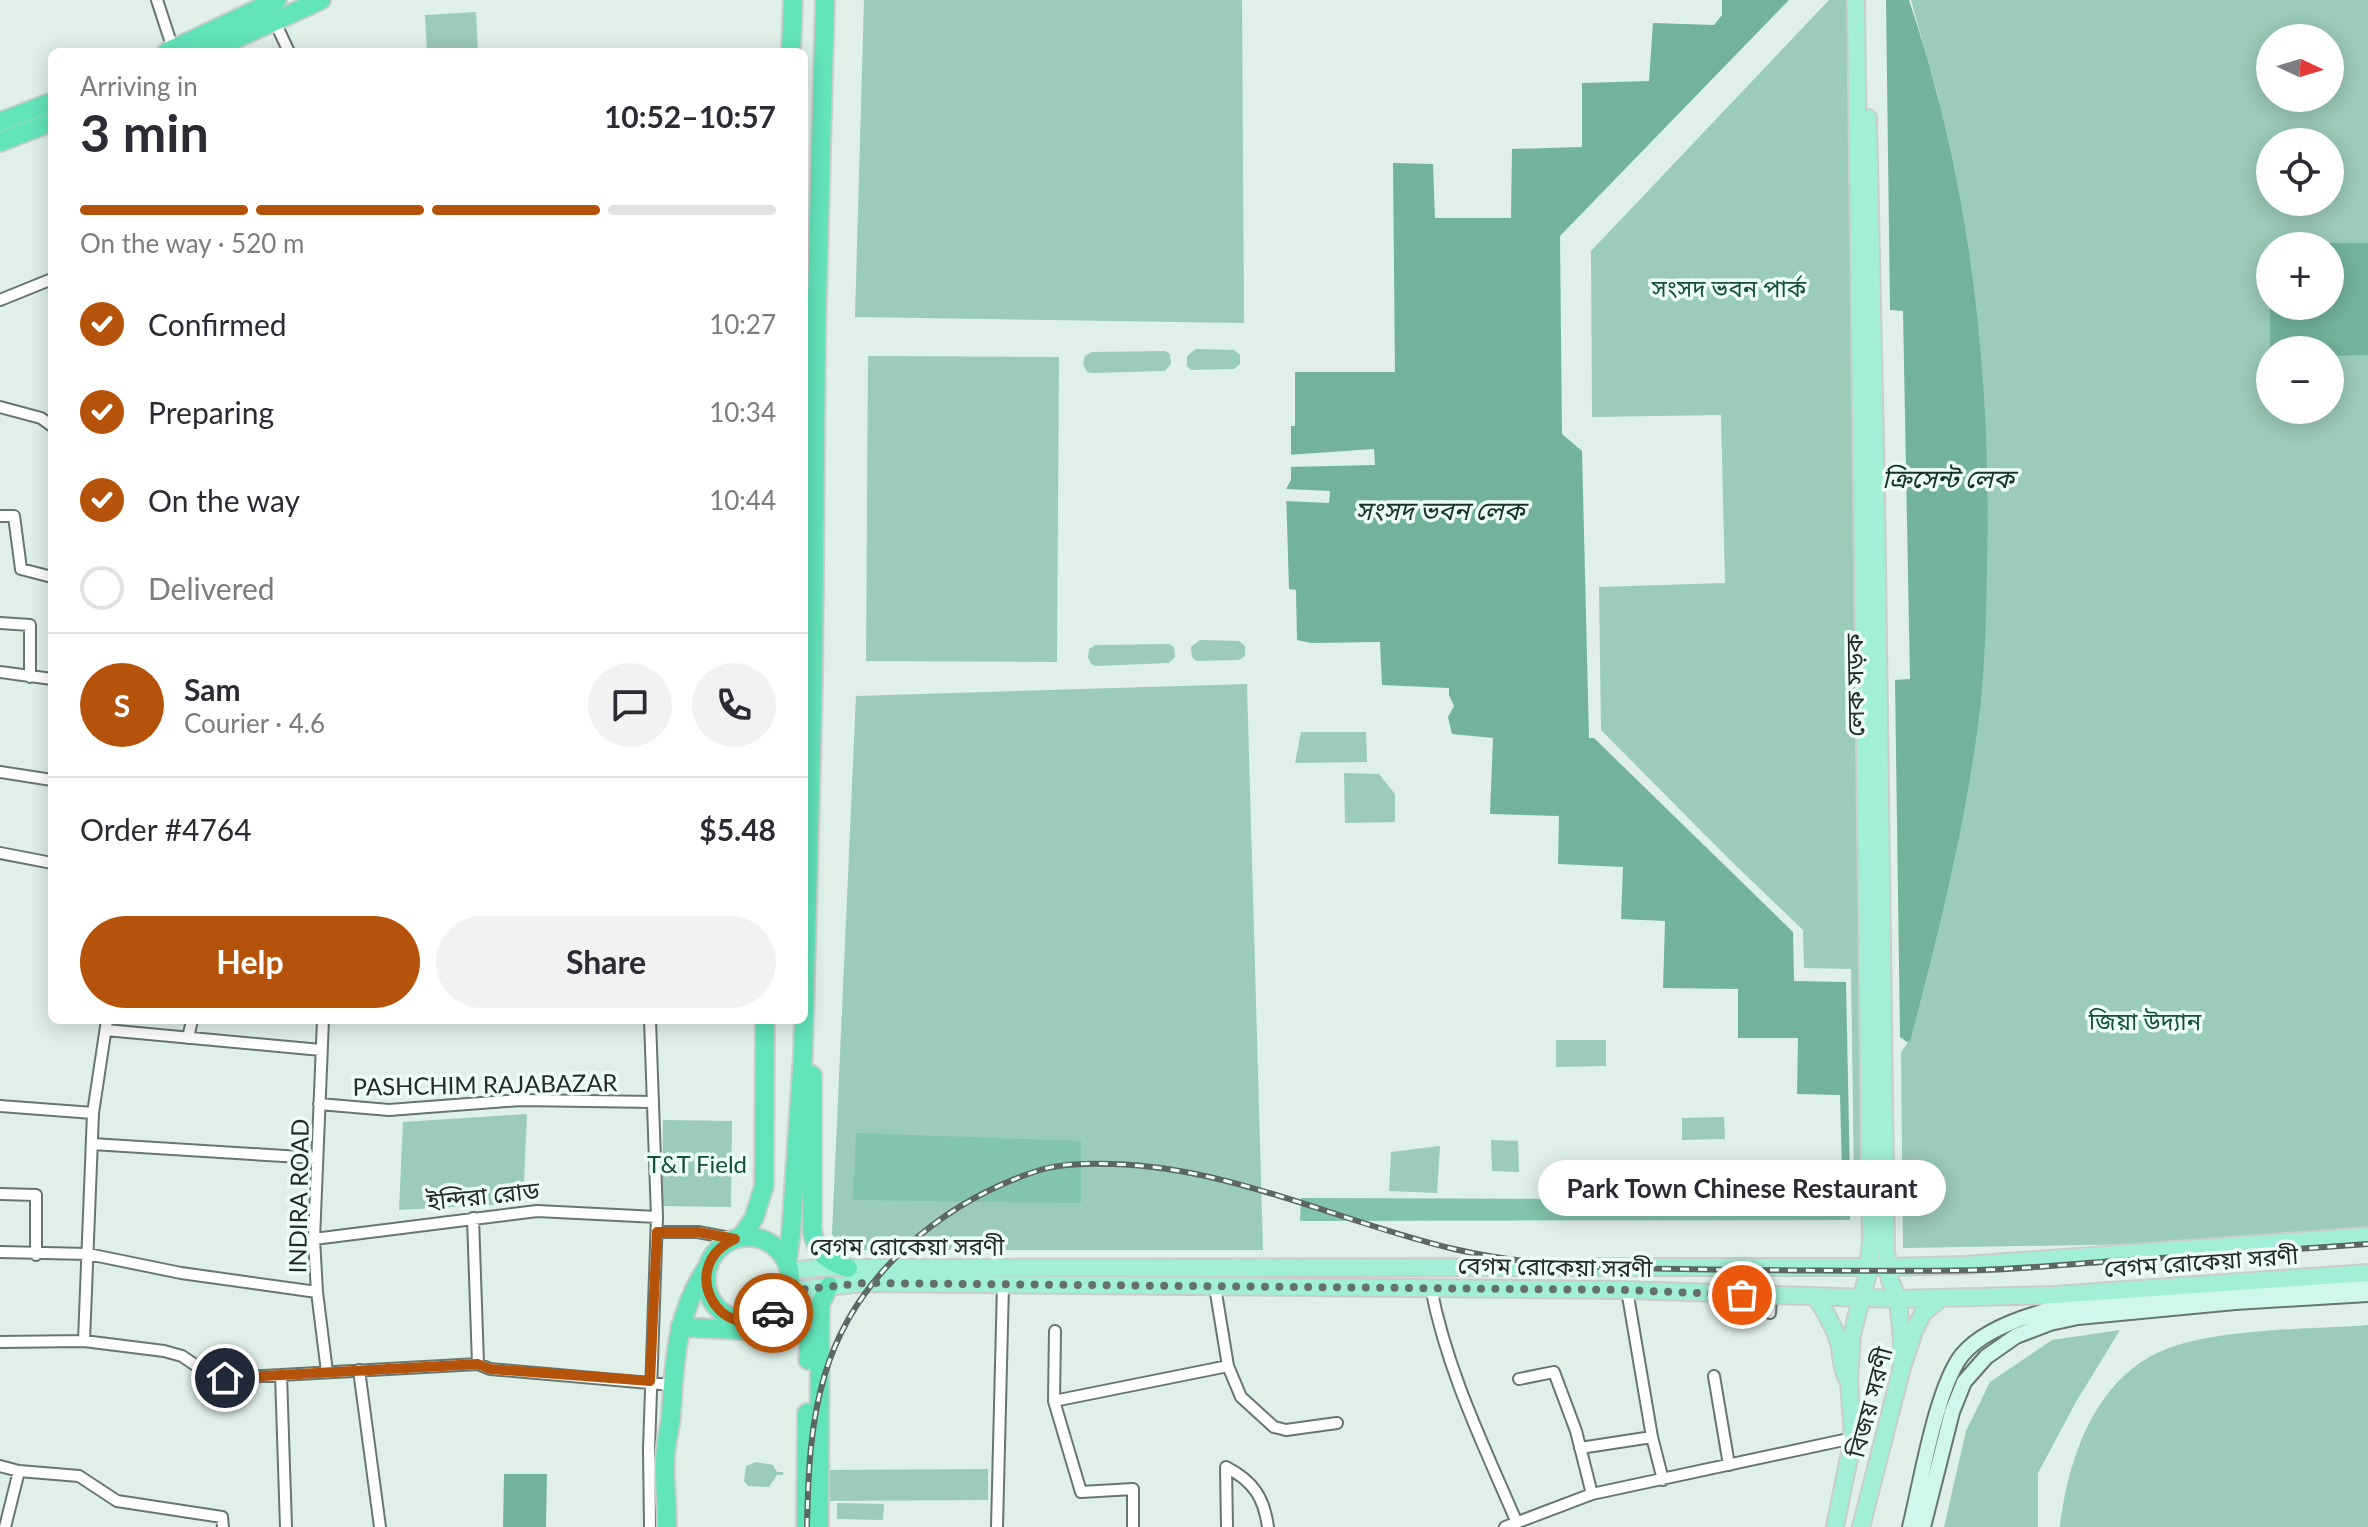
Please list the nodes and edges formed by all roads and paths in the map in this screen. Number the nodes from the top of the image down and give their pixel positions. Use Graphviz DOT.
graph roads {
  1 [pos="157,0"];
  2 [pos="277,0"];
  3 [pos="321,0"];
  4 [pos="793,0"];
  5 [pos="825,0"];
  6 [pos="1856,0"];
  7 [pos="1866,0"];
  8 [pos="275,22"];
  9 [pos="169,48"];
  10 [pos="174,48"];
  11 [pos="216,48"];
  12 [pos="287,48"];
  13 [pos="791,48"];
  14 [pos="48,104"];
  15 [pos="0,122"];
  16 [pos="48,124"];
  17 [pos="0,142"];
  18 [pos="48,281"];
  19 [pos="0,300"];
  20 [pos="810,335"];
  21 [pos="0,407"];
  22 [pos="48,423"];
  23 [pos="0,516"];
  24 [pos="48,576"];
  25 [pos="0,623"];
  26 [pos="0,672"];
  27 [pos="808,676"];
  28 [pos="30,677"];
  29 [pos="48,679"];
  30 [pos="0,772"];
  31 [pos="48,779"];
  32 [pos="0,853"];
  33 [pos="48,862"];
  34 [pos="191,1024"];
  35 [pos="323,1024"];
  36 [pos="650,1024"];
  37 [pos="765,1024"];
  38 [pos="803,1024"];
  39 [pos="106,1025"];
  40 [pos="188,1038"];
  41 [pos="321,1050"];
  42 [pos="803,1054"];
  43 [pos="653,1102"];
  44 [pos="319,1104"];
  45 [pos="0,1106"];
  46 [pos="93,1113"];
  47 [pos="92,1144"];
  48 [pos="316,1158"];
  49 [pos="0,1194"];
  50 [pos="657,1217"];
  51 [pos="473,1218"];
  52 [pos="657,1232"];
  53 [pos="2368,1236"];
  54 [pos="738,1238"];
  55 [pos="314,1239"];
  56 [pos="0,1252"];
  57 [pos="88,1254"];
  58 [pos="36,1255"];
  59 [pos="709,1265"];
  60 [pos="788,1266"];
  61 [pos="1869,1267"];
  62 [pos="1888,1267"];
  63 [pos="848,1268"];
  64 [pos="2368,1273"];
  65 [pos="2368,1282"];
  66 [pos="1003,1284"];
  67 [pos="829,1286"];
  68 [pos="1215,1287"];
  69 [pos="1431,1288"];
  70 [pos="1627,1290"];
  71 [pos="317,1292"];
  72 [pos="2368,1294"];
  73 [pos="1815,1296"];
  74 [pos="786,1297"];
  75 [pos="1861,1298"];
  76 [pos="1898,1299"];
  77 [pos="1940,1299"];
  78 [pos="680,1327"];
  79 [pos="1055,1331"];
  80 [pos="801,1333"];
  81 [pos="84,1341"];
  82 [pos="0,1342"];
  83 [pos="1978,1342"];
  84 [pos="1986,1357"];
  85 [pos="478,1364"];
  86 [pos="1228,1366"];
  87 [pos="1902,1367"];
  88 [pos="359,1370"];
  89 [pos="327,1372"];
  90 [pos="281,1375"];
  91 [pos="1714,1376"];
  92 [pos="1519,1379"];
  93 [pos="650,1381"];
  94 [pos="1849,1381"];
  95 [pos="672,1385"];
  96 [pos="1054,1401"];
  97 [pos="1337,1423"];
  98 [pos="1652,1437"];
  99 [pos="1853,1438"];
  100 [pos="1580,1448"];
  101 [pos="1729,1465"];
  102 [pos="0,1466"];
  103 [pos="19,1471"];
  104 [pos="1663,1480"];
  105 [pos="1592,1494"];
  106 [pos="1517,1523"];
  107 [pos="5,1527"];
  108 [pos="223,1527"];
  109 [pos="286,1527"];
  110 [pos="380,1527"];
  111 [pos="650,1527"];
  112 [pos="667,1527"];
  113 [pos="806,1527"];
  114 [pos="819,1527"];
  115 [pos="997,1527"];
  116 [pos="1133,1527"];
  117 [pos="1227,1527"];
  118 [pos="1268,1527"];
  119 [pos="1505,1527"];
  120 [pos="1835,1527"];
  121 [pos="1861,1527"];
  122 [pos="1910,1527"];
  123 [pos="1923,1527"];
  1 -- 9 [label="street"];
  2 -- 10 [label="highway"];
  3 -- 8 [label="highway"];
  4 -- 13 [label="highway"];
  5 -- 20 [label="highway"];
  6 -- 61 [label="main road"];
  7 -- 62 [label="main road, লেক সড়ক"];
  8 -- 11 [label="highway"];
  8 -- 12 [label="street"];
  14 -- 15 [label="highway"];
  16 -- 17 [label="highway"];
  18 -- 19 [label="street"];
  20 -- 27 [label="highway"];
  21 -- 22 [label="street"];
  23 -- 24 [label="street"];
  25 -- 28 [label="street"];
  26 -- 28 [label="street"];
  28 -- 29 [label="street"];
  30 -- 31 [label="street"];
  32 -- 33 [label="street"];
  34 -- 40 [label="street"];
  35 -- 41 [label="street, INDIRA ROAD"];
  36 -- 43 [label="street"];
  37 -- 54 [label="highway"];
  38 -- 42 [label="highway"];
  39 -- 40 [label="street"];
  39 -- 46 [label="street"];
  40 -- 41 [label="street"];
  41 -- 44 [label="street, INDIRA ROAD"];
  42 -- 60 [label="highway"];
  42 -- 63 [label="highway"];
  43 -- 44 [label="street, PASHCHIM RAJABAZAR"];
  43 -- 50 [label="street"];
  44 -- 48 [label="street, INDIRA ROAD"];
  45 -- 46 [label="street"];
  46 -- 47 [label="street"];
  47 -- 48 [label="street"];
  47 -- 57 [label="street"];
  48 -- 55 [label="street, INDIRA ROAD"];
  49 -- 58 [label="street"];
  50 -- 51 [label="street, ইন্দিরা রোড"];
  50 -- 52 [label="street"];
  51 -- 55 [label="street, ইন্দিরা রোড"];
  51 -- 85 [label="street"];
  52 -- 54 [label="street"];
  52 -- 93 [label="street"];
  53 -- 62 [label="main road, বেগম রোকেয়া সরণী"];
  54 -- 59 [label="highway"];
  54 -- 60 [label="highway"];
  55 -- 71 [label="street, INDIRA ROAD"];
  56 -- 58 [label="street"];
  57 -- 58 [label="street"];
  57 -- 71 [label="street"];
  57 -- 81 [label="street"];
  59 -- 74 [label="highway"];
  59 -- 78 [label="highway"];
  60 -- 63 [label="main road, বেগম রোকেয়া সরণী"];
  60 -- 74 [label="highway"];
  61 -- 62 [label="main road, বেগম রোকেয়া সরণী"];
  61 -- 63 [label="main road, বেগম রোকেয়া সরণী"];
  61 -- 75 [label="main road"];
  62 -- 76 [label="main road, লেক সড়ক"];
  64 -- 77 [label="main road, বেগম রোকেয়া সরণী"];
  65 -- 83 [label="main road"];
  66 -- 67 [label="main road, বেগম রোকেয়া সরণী"];
  66 -- 68 [label="main road, বেগম রোকেয়া সরণী"];
  66 -- 115 [label="street"];
  67 -- 74 [label="main road, বেগম রোকেয়া সরণী"];
  67 -- 114 [label="highway"];
  68 -- 69 [label="main road, বেগম রোকেয়া সরণী"];
  68 -- 86 [label="street"];
  69 -- 70 [label="main road, বেগম রোকেয়া সরণী"];
  69 -- 106 [label="street"];
  70 -- 73 [label="main road, বেগম রোকেয়া সরণী"];
  70 -- 98 [label="street"];
  71 -- 89 [label="street, INDIRA ROAD"];
  72 -- 84 [label="main road"];
  73 -- 75 [label="main road, বেগম রোকেয়া সরণী"];
  73 -- 94 [label="main road, বিজয় সরণী"];
  74 -- 80 [label="highway"];
  75 -- 76 [label="main road, বেগম রোকেয়া সরণী"];
  75 -- 94 [label="main road"];
  76 -- 77 [label="main road, বেগম রোকেয়া সরণী"];
  76 -- 87 [label="main road, লেক সড়ক"];
  77 -- 87 [label="main road, বিজয় সরণী"];
  78 -- 80 [label="highway"];
  78 -- 95 [label="highway"];
  79 -- 96 [label="street"];
  80 -- 113 [label="highway"];
  81 -- 82 [label="street"];
  81 -- 90 [label="street"];
  83 -- 84 [label="main road"];
  83 -- 122 [label="main road"];
  84 -- 123 [label="main road"];
  85 -- 88 [label="street"];
  85 -- 93 [label="street"];
  86 -- 96 [label="street"];
  86 -- 97 [label="street"];
  87 -- 121 [label="main road, বিজয় সরণী"];
  88 -- 89 [label="street"];
  88 -- 110 [label="street"];
  89 -- 90 [label="street"];
  90 -- 109 [label="street"];
  91 -- 101 [label="street"];
  92 -- 100 [label="street"];
  93 -- 95 [label="street"];
  93 -- 111 [label="street"];
  94 -- 99 [label="main road, বিজয় সরণী"];
  95 -- 112 [label="highway"];
  96 -- 116 [label="street"];
  98 -- 100 [label="street"];
  98 -- 104 [label="street"];
  99 -- 101 [label="street"];
  99 -- 120 [label="main road, বিজয় সরণী"];
  100 -- 105 [label="street"];
  101 -- 104 [label="street"];
  102 -- 103 [label="street"];
  103 -- 107 [label="street"];
  103 -- 108 [label="street"];
  104 -- 105 [label="street"];
  105 -- 106 [label="street"];
  106 -- 119 [label="street"];
  117 -- 118 [label="street"];
}
